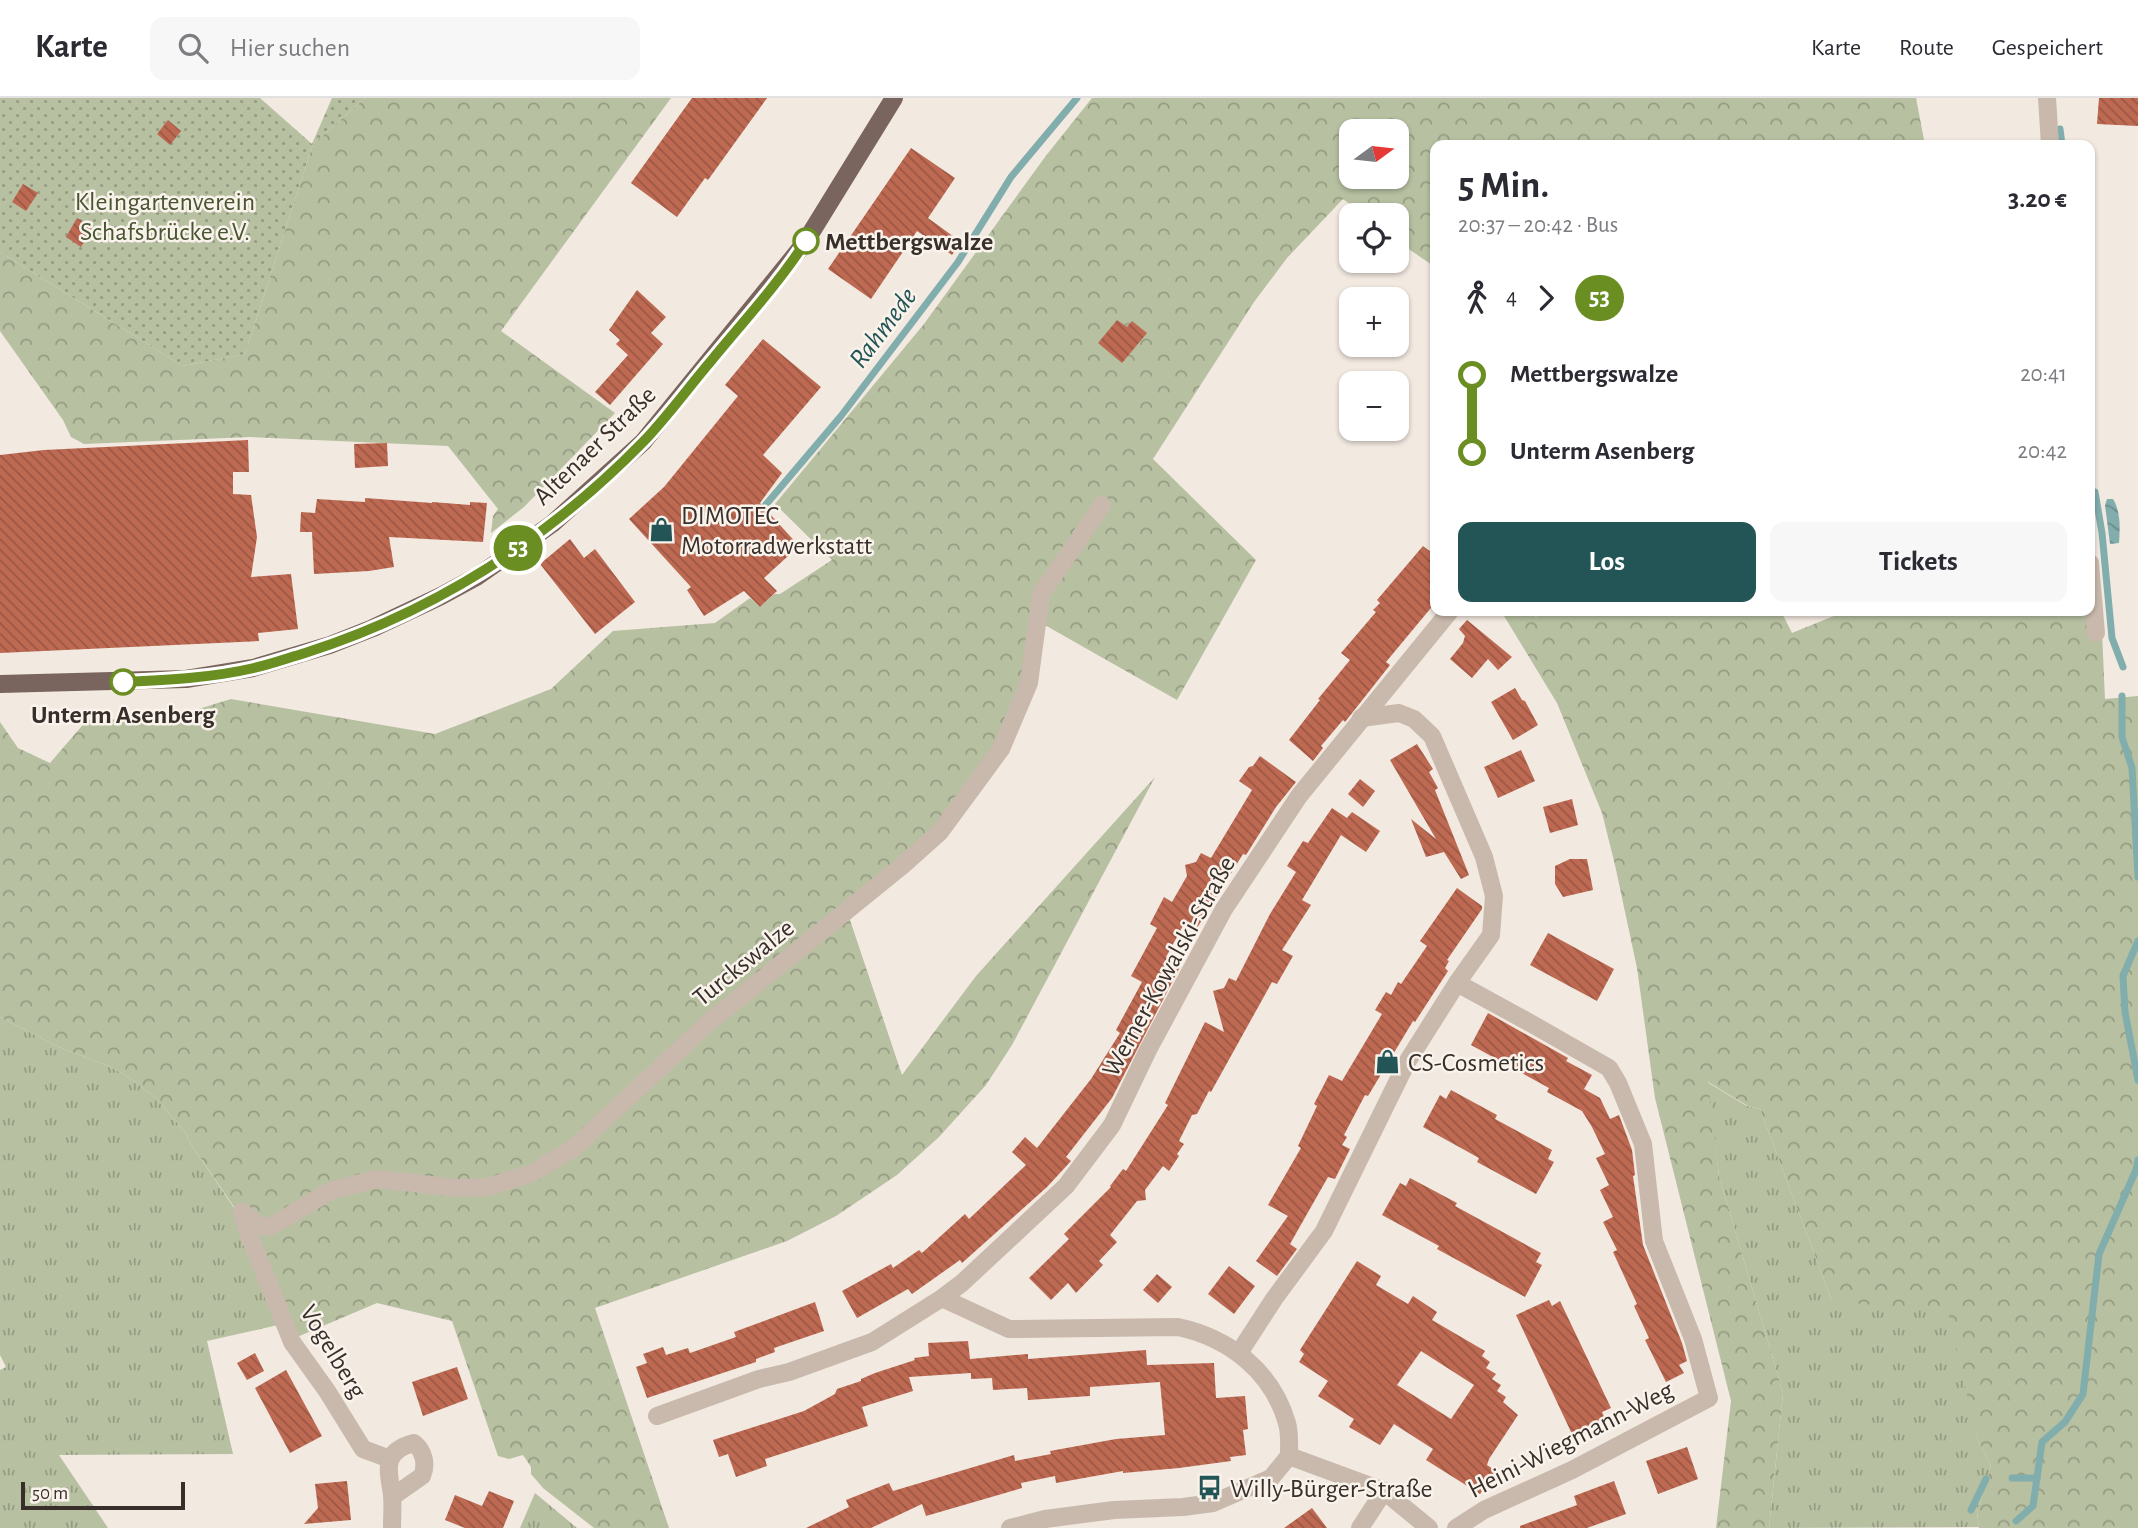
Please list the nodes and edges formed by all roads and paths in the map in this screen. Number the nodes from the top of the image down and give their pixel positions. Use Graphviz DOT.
graph roads {
  1 [pos="894,98"];
  2 [pos="2048,107"];
  3 [pos="2050,140"];
  4 [pos="1102,505"];
  5 [pos="1446,616"];
  6 [pos="2095,616"];
  7 [pos="2096,633"];
  8 [pos="0,684"];
  9 [pos="1361,718"];
  10 [pos="1457,984"];
  11 [pos="242,1212"];
  12 [pos="942,1298"];
  13 [pos="1239,1353"];
  14 [pos="657,1416"];
  15 [pos="1289,1455"];
  16 [pos="390,1459"];
  17 [pos="1384,1491"];
  18 [pos="392,1497"];
  19 [pos="392,1528"];
  20 [pos="1010,1528"];
  21 [pos="1360,1528"];
  22 [pos="1429,1528"];
  23 [pos="1456,1528"];
  1 -- 8 [label="main road, Altenaer Straße"];
  2 -- 3 [label="street"];
  4 -- 11 [label="street, Turckswalze"];
  5 -- 9 [label="street, Werner-Kowalski-Straße"];
  6 -- 7 [label="street"];
  9 -- 10 [label="street"];
  9 -- 12 [label="street, Werner-Kowalski-Straße"];
  10 -- 13 [label="street"];
  10 -- 23 [label="street, Heini-Wiegmann-Weg"];
  11 -- 16 [label="street, Vogelberg"];
  12 -- 13 [label="street"];
  12 -- 14 [label="street, Werner-Kowalski-Straße"];
  13 -- 15 [label="street"];
  15 -- 17 [label="street"];
  15 -- 20 [label="street"];
  16 -- 18 [label="street"];
  16 -- 18 [label="street"];
  17 -- 21 [label="street"];
  17 -- 22 [label="street"];
  18 -- 19 [label="street"];
}
